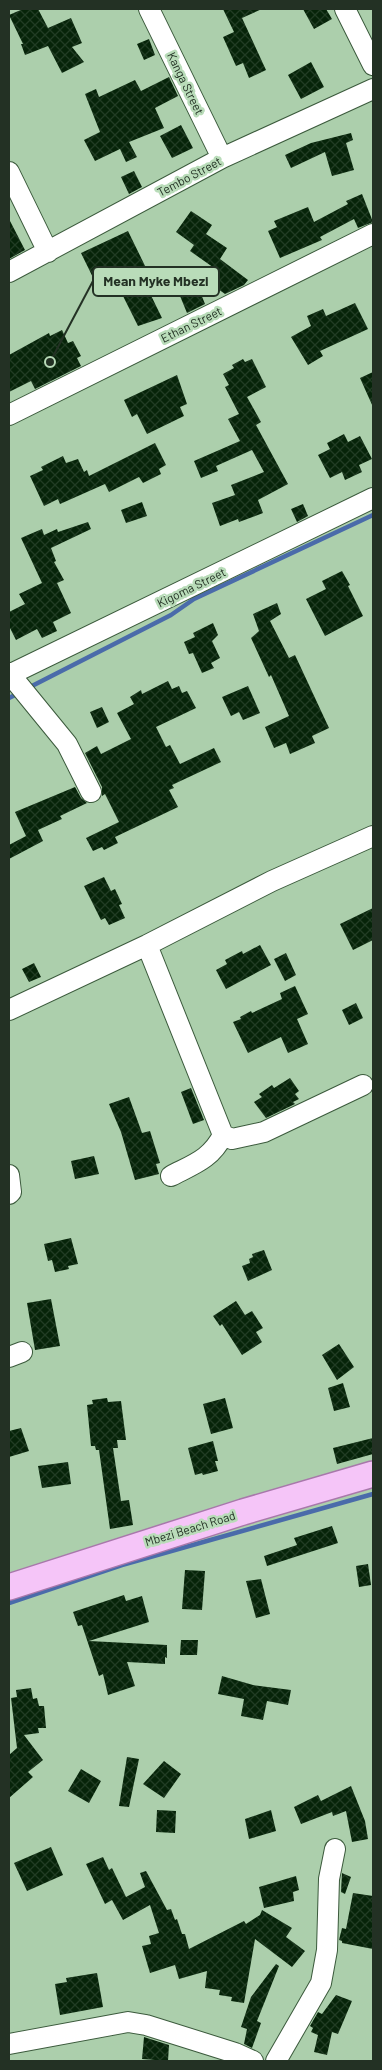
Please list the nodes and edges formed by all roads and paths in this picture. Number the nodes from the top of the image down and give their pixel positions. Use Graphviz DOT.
graph roads {
  1 [pos="149,9"];
  2 [pos="345,9"];
  3 [pos="373,65"];
  4 [pos="373,89"];
  5 [pos="222,158"];
  6 [pos="9,172"];
  7 [pos="373,234"];
  8 [pos="48,252"];
  9 [pos="9,272"];
  10 [pos="9,415"];
  11 [pos="373,498"];
  12 [pos="9,674"];
  13 [pos="92,792"];
  14 [pos="373,836"];
  15 [pos="147,945"];
  16 [pos="9,1010"];
  17 [pos="363,1084"];
  18 [pos="223,1135"];
  19 [pos="9,1175"];
  20 [pos="171,1176"];
  21 [pos="9,1194"];
  22 [pos="373,1474"];
  23 [pos="9,1586"];
  24 [pos="335,1849"];
  25 [pos="9,2044"];
  26 [pos="253,2061"];
  27 [pos="276,2061"];
  1 -- 5 [label="street, Kanga Street"];
  2 -- 3 [label="street"];
  4 -- 5 [label="street, Tembo Street"];
  5 -- 8 [label="street, Tembo Street"];
  6 -- 8 [label="street"];
  7 -- 10 [label="street, Ethan Street"];
  8 -- 9 [label="street, Tembo Street"];
  11 -- 12 [label="street, Kigoma Street"];
  12 -- 13 [label="street"];
  14 -- 15 [label="street"];
  15 -- 16 [label="street"];
  15 -- 18 [label="street"];
  17 -- 18 [label="street"];
  18 -- 20 [label="street"];
  19 -- 21 [label="street"];
  22 -- 23 [label="main road, Mbezi Beach Road"];
  24 -- 27 [label="street"];
  25 -- 26 [label="street"];
}
